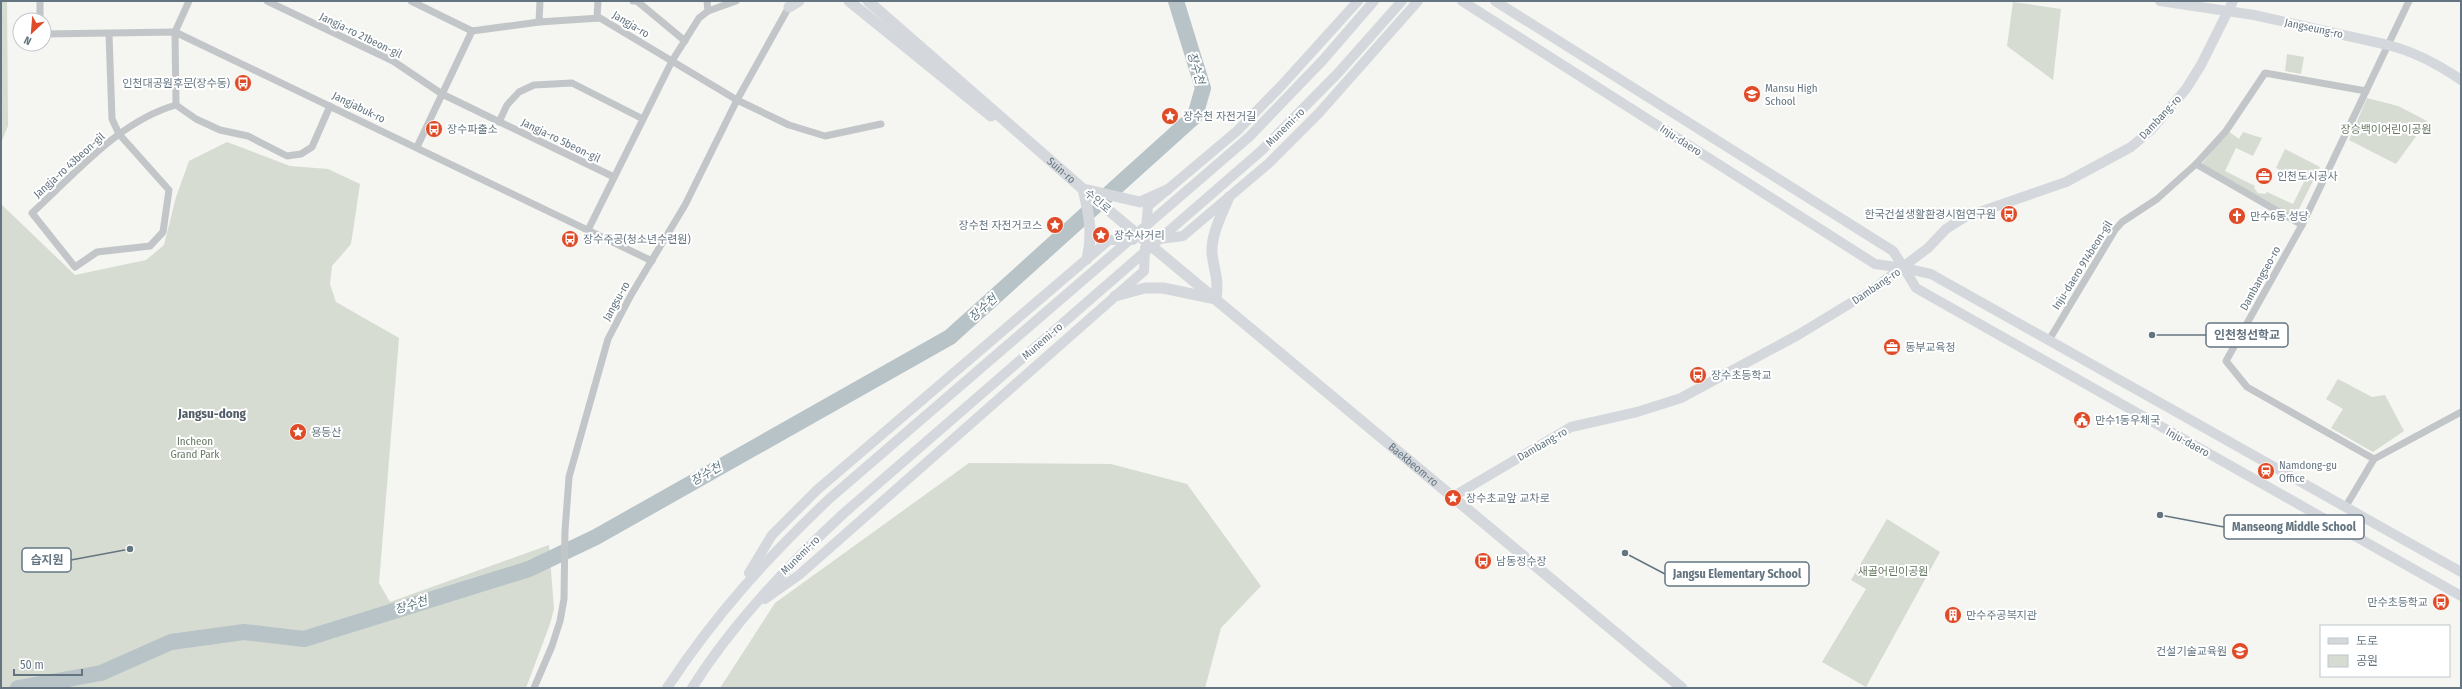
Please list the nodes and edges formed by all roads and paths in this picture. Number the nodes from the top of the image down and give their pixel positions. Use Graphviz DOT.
graph roads {
  1 [pos="40,1"];
  2 [pos="189,1"];
  3 [pos="267,1"];
  4 [pos="411,1"];
  5 [pos="540,1"];
  6 [pos="598,1"];
  7 [pos="633,1"];
  8 [pos="707,1"];
  9 [pos="736,1"];
  10 [pos="849,1"];
  11 [pos="868,1"];
  12 [pos="1358,1"];
  13 [pos="1374,1"];
  14 [pos="1402,1"];
  15 [pos="1418,1"];
  16 [pos="1462,1"];
  17 [pos="1495,1"];
  18 [pos="2160,1"];
  19 [pos="2233,1"];
  20 [pos="2409,1"];
  21 [pos="793,3"];
  22 [pos="40,12"];
  23 [pos="708,12"];
  24 [pos="2228,12"];
  25 [pos="597,18"];
  26 [pos="539,22"];
  27 [pos="472,31"];
  28 [pos="175,32"];
  29 [pos="52,34"];
  30 [pos="109,34"];
  31 [pos="685,41"];
  32 [pos="2388,45"];
  33 [pos="672,61"];
  34 [pos="2461,80"];
  35 [pos="2366,90"];
  36 [pos="442,94"];
  37 [pos="737,100"];
  38 [pos="176,105"];
  39 [pos="330,106"];
  40 [pos="643,120"];
  41 [pos="499,122"];
  42 [pos="881,124"];
  43 [pos="119,134"];
  44 [pos="417,147"];
  45 [pos="2196,164"];
  46 [pos="614,177"];
  47 [pos="1080,186"];
  48 [pos="1167,190"];
  49 [pos="1229,197"];
  50 [pos="2302,225"];
  51 [pos="588,230"];
  52 [pos="1145,240"];
  53 [pos="1087,259"];
  54 [pos="652,261"];
  55 [pos="1904,268"];
  56 [pos="1115,296"];
  57 [pos="1216,299"];
  58 [pos="2049,340"];
  59 [pos="2461,412"];
  60 [pos="2374,459"];
  61 [pos="1454,496"];
  62 [pos="2346,506"];
  63 [pos="2461,572"];
  64 [pos="734,595"];
  65 [pos="2461,596"];
  66 [pos="752,608"];
  67 [pos="534,688"];
  68 [pos="667,688"];
  69 [pos="692,688"];
  70 [pos="1682,688"];
  1 -- 22 [label="street"];
  2 -- 28 [label="street"];
  3 -- 36 [label="street, Jangja-ro 21beon-gil"];
  4 -- 27 [label="street"];
  5 -- 26 [label="street"];
  6 -- 25 [label="street"];
  7 -- 31 [label="street"];
  8 -- 23 [label="street"];
  9 -- 23 [label="street"];
  10 -- 47 [label="main road, Suin-ro"];
  11 -- 47 [label="main road, Suin-ro"];
  12 -- 48 [label="main road"];
  13 -- 64 [label="main road, Munemi-ro"];
  14 -- 66 [label="main road, Munemi-ro"];
  15 -- 49 [label="main road"];
  16 -- 55 [label="main road, Inju-daero"];
  17 -- 55 [label="main road, Inju-daero"];
  18 -- 24 [label="main road, Jangseung-ro"];
  19 -- 24 [label="main road, Dambang-ro"];
  20 -- 32 [label="street, Dambangseo-ro"];
  21 -- 37 [label="street, Jangsu-ro"];
  23 -- 31 [label="street"];
  24 -- 32 [label="main road, Jangseung-ro"];
  24 -- 55 [label="main road, Dambang-ro"];
  25 -- 26 [label="street, Jangja-ro"];
  25 -- 33 [label="street, Jangja-ro"];
  26 -- 27 [label="street, Jangja-ro"];
  27 -- 36 [label="street"];
  28 -- 30 [label="street, Jangjabuk-ro"];
  28 -- 38 [label="street"];
  28 -- 39 [label="street, Jangjabuk-ro"];
  29 -- 30 [label="street, Jangjabuk-ro"];
  30 -- 43 [label="street, Jangja-ro 43beon-gil"];
  31 -- 33 [label="street"];
  32 -- 34 [label="main road, Jangseung-ro"];
  32 -- 35 [label="street, Dambangseo-ro"];
  33 -- 37 [label="street, Jangja-ro"];
  33 -- 40 [label="street"];
  35 -- 45 [label="street, Inju-daero 914beon-gil"];
  35 -- 50 [label="street, Dambangseo-ro"];
  36 -- 41 [label="street, Jangja-ro 5beon-gil"];
  36 -- 44 [label="street"];
  37 -- 42 [label="street"];
  37 -- 54 [label="street, Jangsu-ro"];
  38 -- 39 [label="street"];
  38 -- 43 [label="street"];
  39 -- 44 [label="street, Jangjabuk-ro"];
  40 -- 41 [label="street"];
  40 -- 46 [label="street"];
  41 -- 46 [label="street, Jangja-ro 5beon-gil"];
  43 -- 43 [label="street, Jangja-ro 43beon-gil"];
  44 -- 51 [label="street, Jangjabuk-ro"];
  45 -- 50 [label="street"];
  45 -- 58 [label="street, Inju-daero 914beon-gil"];
  46 -- 51 [label="street"];
  47 -- 48 [label="main road"];
  47 -- 52 [label="main road, 수인로"];
  47 -- 53 [label="main road"];
  48 -- 52 [label="main road"];
  49 -- 52 [label="main road"];
  49 -- 57 [label="main road"];
  50 -- 60 [label="street, Dambangseo-ro"];
  51 -- 54 [label="street, Jangjabuk-ro"];
  52 -- 53 [label="main road"];
  52 -- 56 [label="main road"];
  52 -- 57 [label="main road, Baekbeom-ro"];
  53 -- 64 [label="main road"];
  54 -- 67 [label="street, Jangsu-ro"];
  55 -- 58 [label="main road, Inju-daero"];
  55 -- 61 [label="main road, Dambang-ro"];
  55 -- 65 [label="main road, Inju-daero"];
  56 -- 57 [label="main road"];
  56 -- 66 [label="main road"];
  57 -- 61 [label="main road, Baekbeom-ro"];
  58 -- 62 [label="main road, Inju-daero"];
  59 -- 60 [label="street"];
  60 -- 62 [label="street"];
  61 -- 70 [label="main road, Baekbeom-ro"];
  62 -- 63 [label="main road, Inju-daero"];
  64 -- 68 [label="main road, Munemi-ro"];
  66 -- 69 [label="main road, Munemi-ro"];
}
